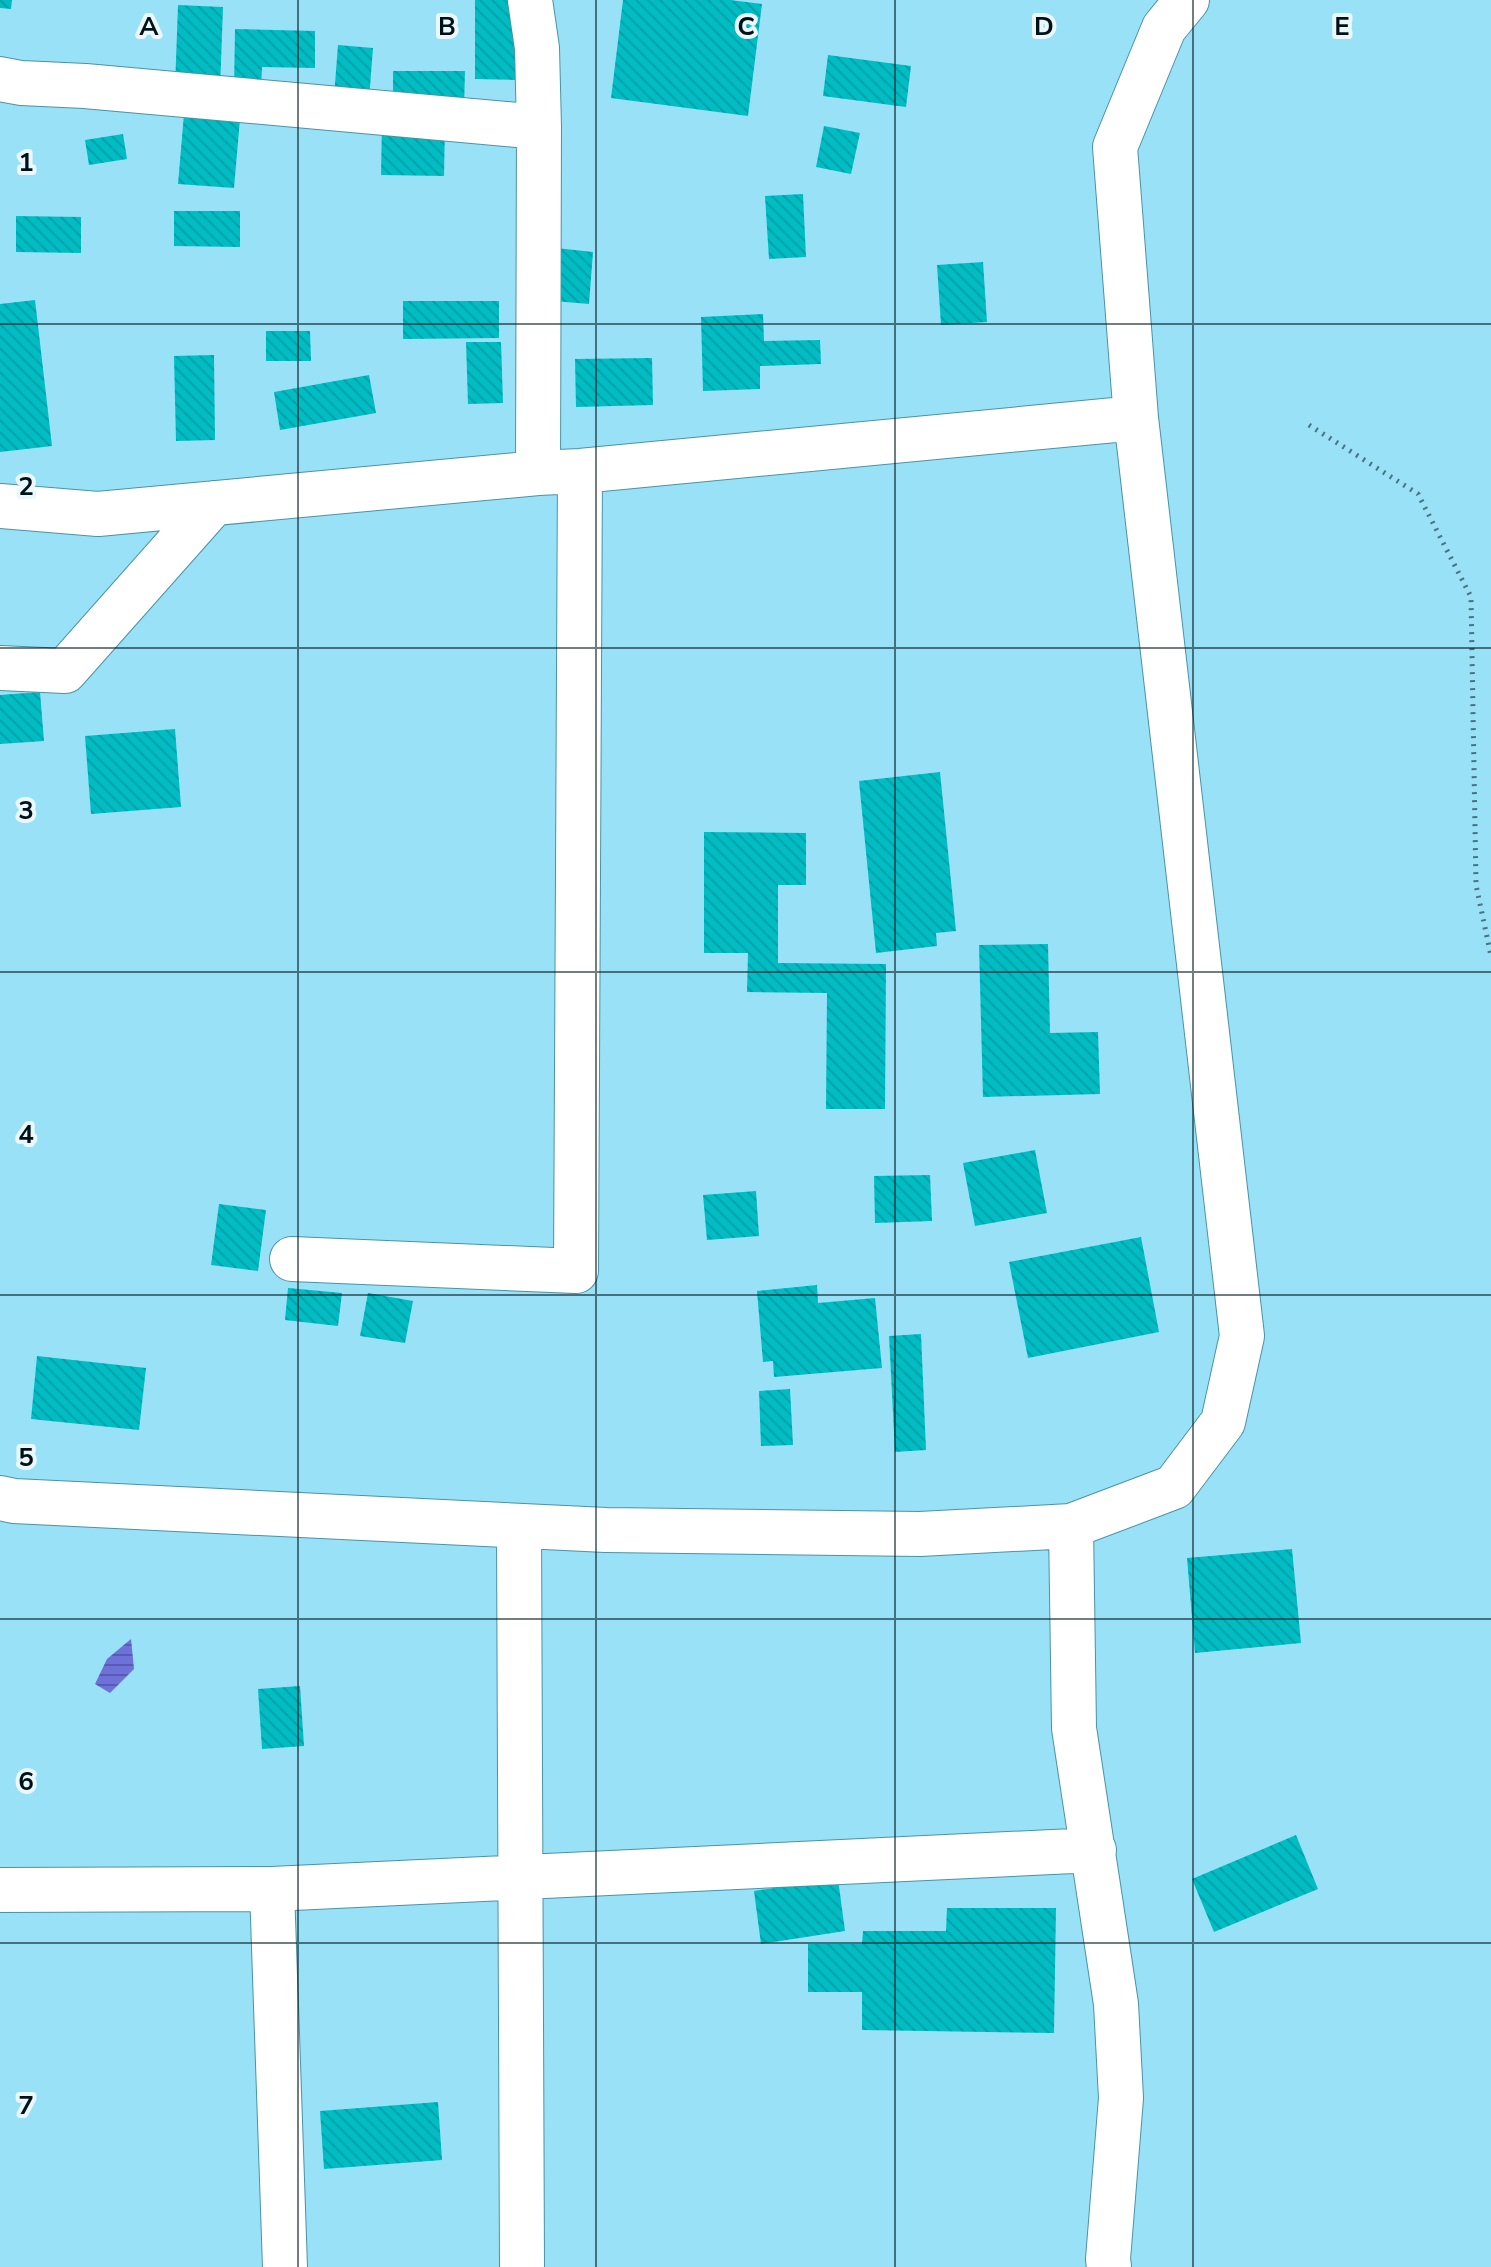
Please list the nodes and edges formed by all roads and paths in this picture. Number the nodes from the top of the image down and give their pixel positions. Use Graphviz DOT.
graph roads {
  1 [pos="530,0"];
  2 [pos="1187,0"];
  3 [pos="0,79"];
  4 [pos="539,127"];
  5 [pos="1136,418"];
  6 [pos="1309,425"];
  7 [pos="559,472"];
  8 [pos="214,503"];
  9 [pos="0,506"];
  10 [pos="0,668"];
  11 [pos="1491,956"];
  12 [pos="292,1259"];
  13 [pos="0,1498"];
  14 [pos="519,1526"];
  15 [pos="1071,1526"];
  16 [pos="1094,1850"];
  17 [pos="520,1877"];
  18 [pos="272,1889"];
  19 [pos="0,1890"];
  20 [pos="285,2267"];
  21 [pos="522,2267"];
  22 [pos="1109,2267"];
  1 -- 4 [label="street"];
  2 -- 5 [label="street"];
  3 -- 4 [label="street"];
  4 -- 7 [label="street"];
  5 -- 7 [label="street"];
  5 -- 15 [label="street"];
  6 -- 11 [label="path"];
  7 -- 8 [label="street"];
  7 -- 12 [label="street"];
  8 -- 9 [label="street"];
  8 -- 10 [label="street"];
  13 -- 14 [label="street"];
  14 -- 15 [label="street"];
  14 -- 17 [label="street"];
  15 -- 16 [label="street"];
  16 -- 17 [label="street"];
  16 -- 22 [label="street"];
  17 -- 18 [label="street"];
  17 -- 21 [label="street"];
  18 -- 19 [label="street"];
  18 -- 20 [label="street"];
}
